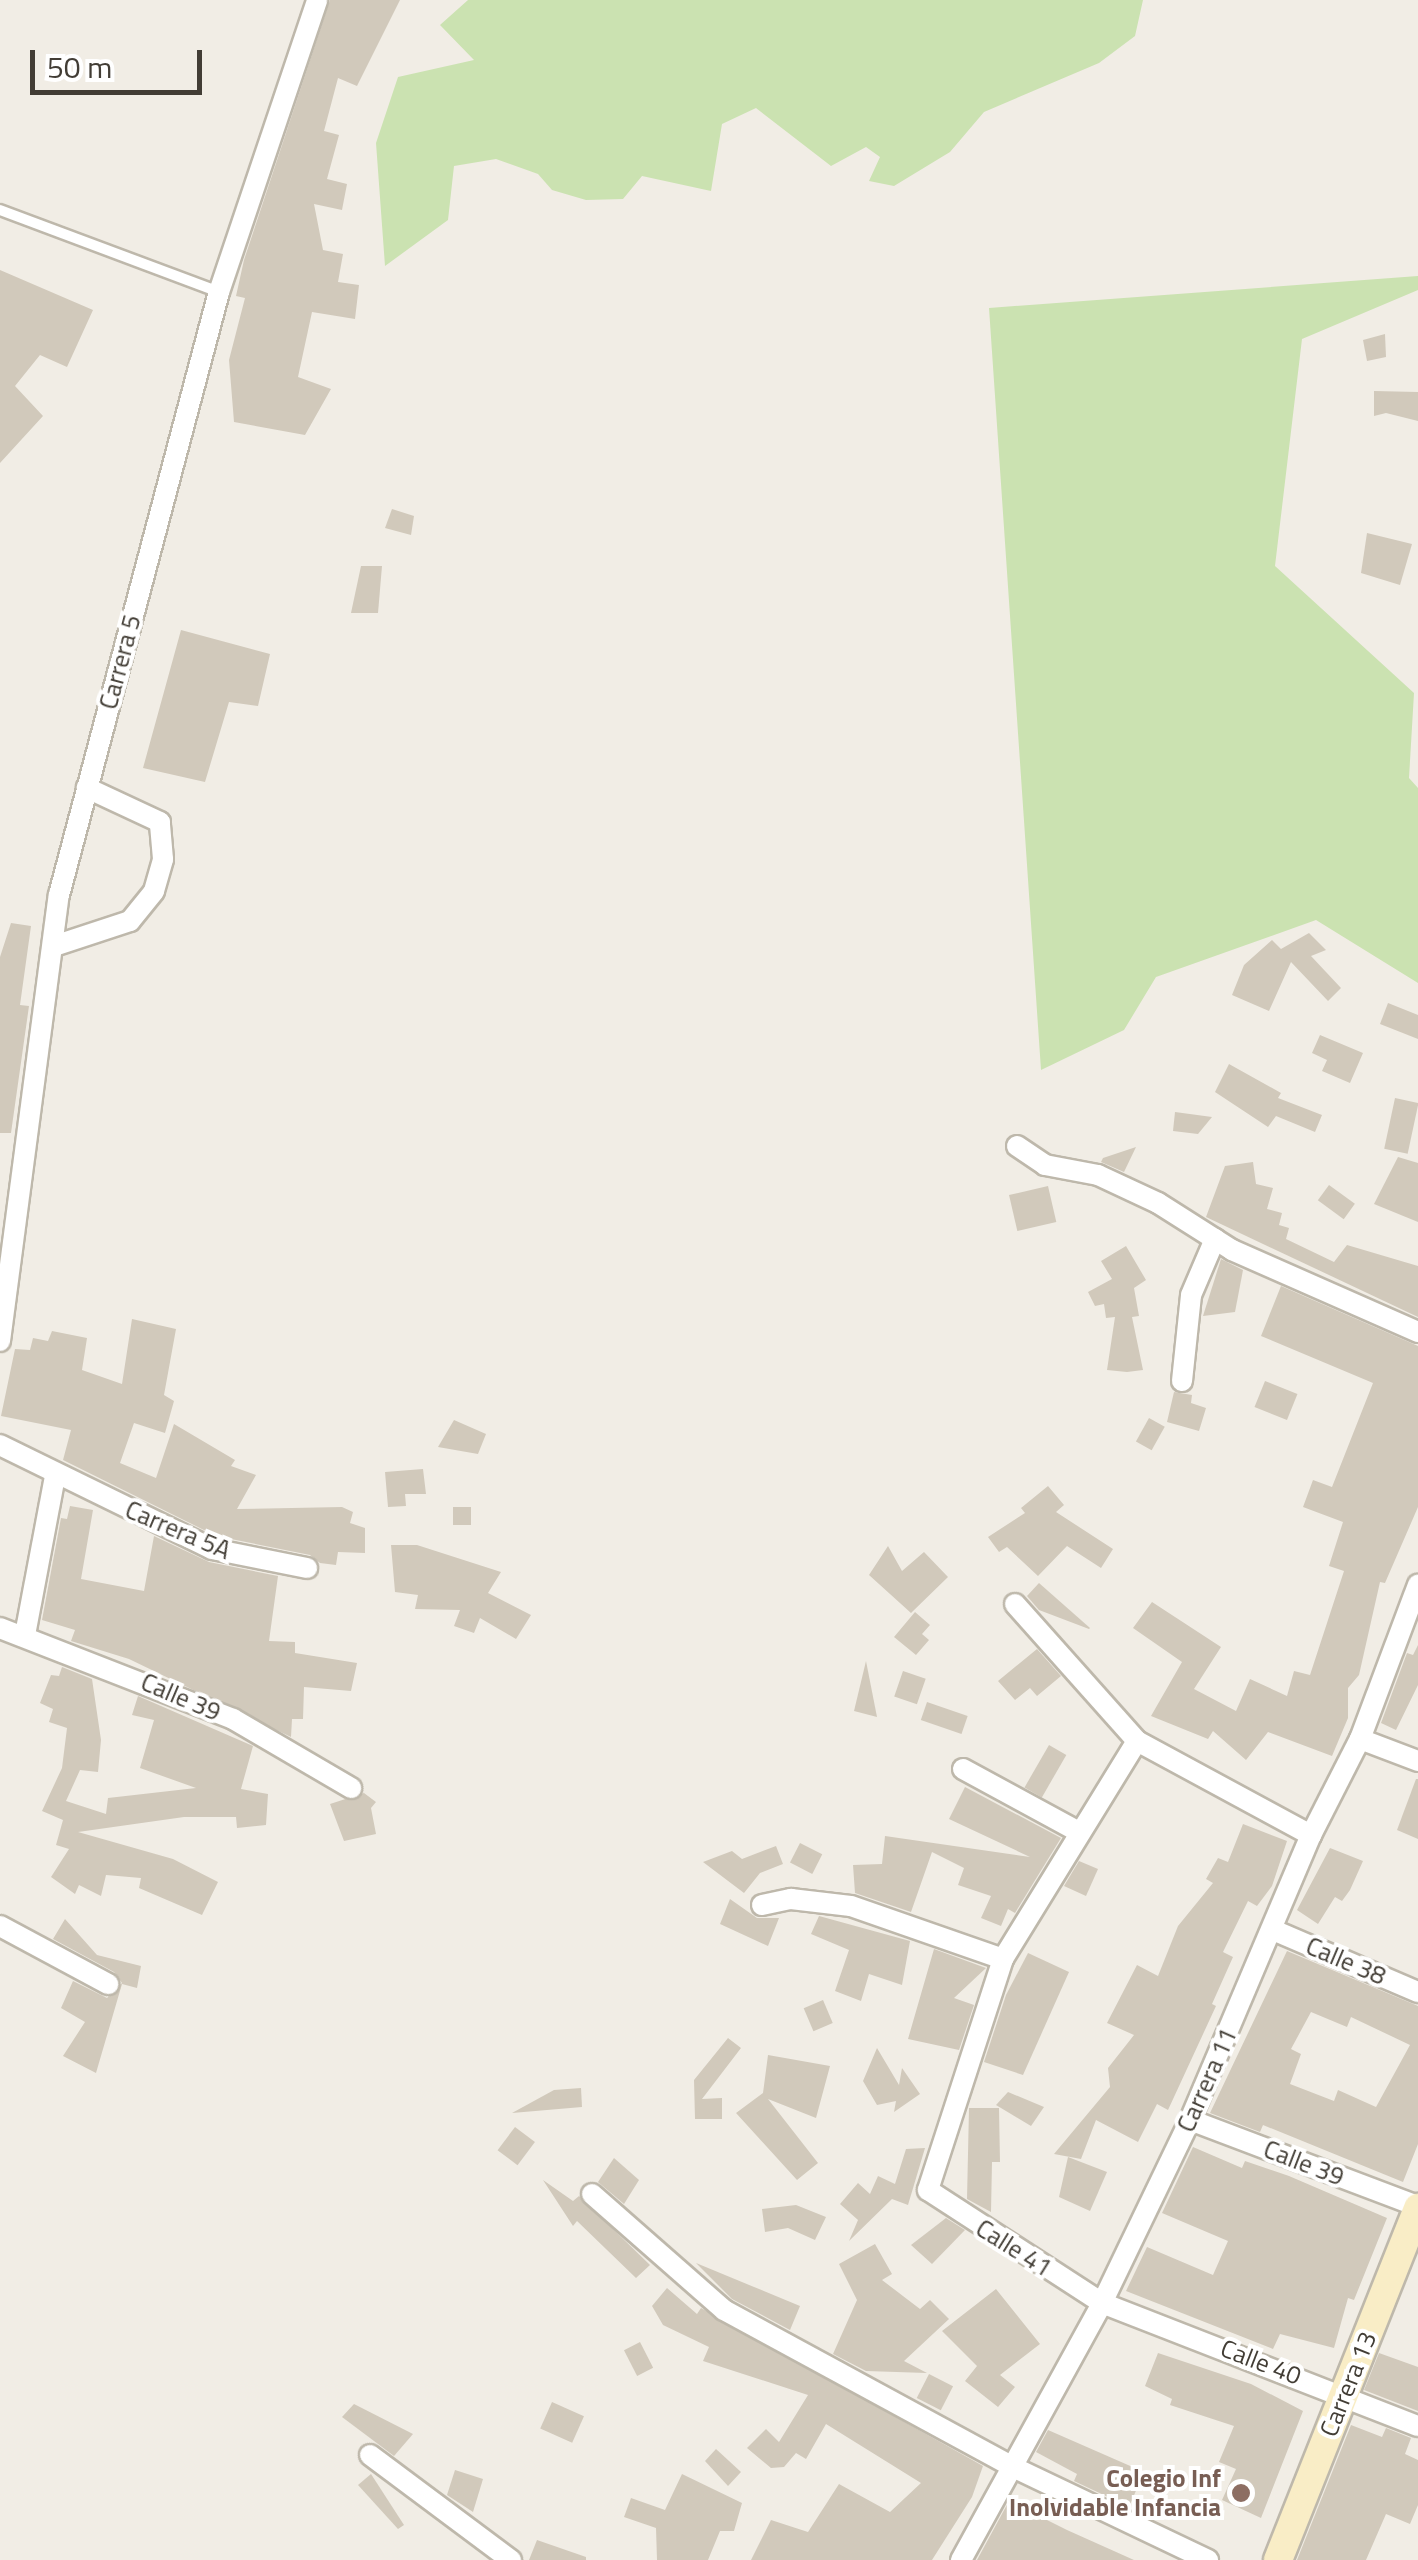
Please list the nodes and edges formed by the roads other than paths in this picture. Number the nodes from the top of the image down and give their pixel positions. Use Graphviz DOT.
graph roads {
  1 [pos="317,0"];
  2 [pos="0,210"];
  3 [pos="220,292"];
  4 [pos="87,788"];
  5 [pos="54,946"];
  6 [pos="1016,1146"];
  7 [pos="1214,1239"];
  8 [pos="1418,1332"];
  9 [pos="0,1342"];
  10 [pos="1182,1381"];
  11 [pos="0,1445"];
  12 [pos="55,1476"];
  13 [pos="307,1568"];
  14 [pos="1418,1584"];
  15 [pos="1015,1604"];
  16 [pos="0,1628"];
  17 [pos="25,1634"];
  18 [pos="1360,1739"];
  19 [pos="1137,1741"];
  20 [pos="1418,1761"];
  21 [pos="963,1769"];
  22 [pos="351,1788"];
  23 [pos="1078,1832"];
  24 [pos="1312,1835"];
  25 [pos="762,1905"];
  26 [pos="0,1926"];
  27 [pos="1274,1930"];
  28 [pos="1003,1959"];
  29 [pos="108,1984"];
  30 [pos="1418,1992"];
  31 [pos="1190,2120"];
  32 [pos="592,2194"];
  33 [pos="1418,2207"];
  34 [pos="1102,2303"];
  35 [pos="1344,2394"];
  36 [pos="1418,2426"];
  37 [pos="370,2456"];
  38 [pos="1015,2468"];
  39 [pos="510,2560"];
  40 [pos="961,2560"];
  41 [pos="1208,2560"];
  42 [pos="1278,2560"];
  1 -- 3 [label="street, Carrera 5"];
  2 -- 3 [label="lane"];
  3 -- 4 [label="street, Carrera 5"];
  4 -- 5 [label="street, Carrera 5"];
  4 -- 5 [label="street"];
  5 -- 9 [label="street, Carrera 5"];
  6 -- 7 [label="street"];
  7 -- 8 [label="street"];
  7 -- 10 [label="street"];
  11 -- 12 [label="street, Carrera 5A"];
  12 -- 13 [label="street, Carrera 5A"];
  12 -- 17 [label="street"];
  14 -- 18 [label="street, Carrera 11"];
  15 -- 19 [label="street"];
  16 -- 17 [label="street, Calle 39"];
  17 -- 22 [label="street, Calle 39"];
  18 -- 20 [label="street"];
  18 -- 24 [label="street, Carrera 11"];
  19 -- 23 [label="street"];
  19 -- 24 [label="street"];
  21 -- 23 [label="street"];
  23 -- 28 [label="street"];
  24 -- 27 [label="street, Carrera 11"];
  25 -- 28 [label="street"];
  26 -- 29 [label="street"];
  27 -- 30 [label="street, Calle 38"];
  27 -- 31 [label="street, Carrera 11"];
  28 -- 34 [label="street, Calle 41"];
  31 -- 33 [label="street, Calle 39"];
  31 -- 34 [label="street, Carrera 11"];
  32 -- 38 [label="street"];
  33 -- 35 [label="street, Carrera 13"];
  34 -- 35 [label="street, Calle 40"];
  34 -- 38 [label="street, Carrera 11"];
  35 -- 36 [label="street, Calle 40"];
  35 -- 42 [label="street, Carrera 13"];
  37 -- 39 [label="street"];
  38 -- 40 [label="street, Carrera 11"];
  38 -- 41 [label="street"];
}
